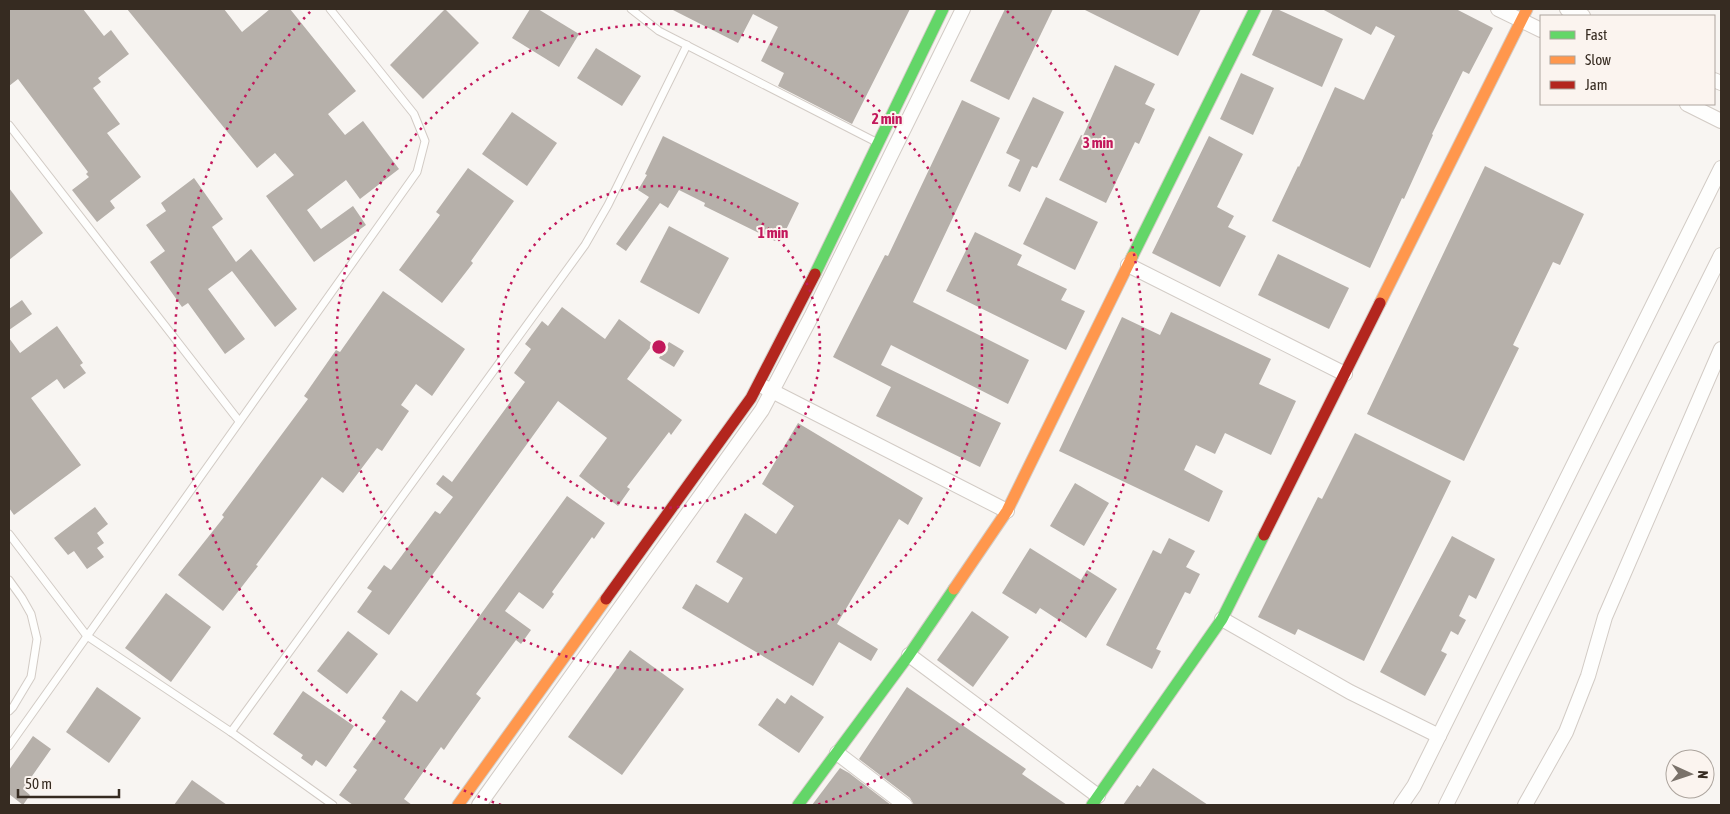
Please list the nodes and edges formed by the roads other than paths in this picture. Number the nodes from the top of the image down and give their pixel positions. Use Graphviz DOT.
graph roads {
  1 [pos="330,9"];
  2 [pos="631,9"];
  3 [pos="943,9"];
  4 [pos="963,9"];
  5 [pos="1255,9"];
  6 [pos="1498,9"];
  7 [pos="1567,9"];
  8 [pos="1524,14"];
  9 [pos="1581,15"];
  10 [pos="1540,29"];
  11 [pos="687,45"];
  12 [pos="1689,105"];
  13 [pos="1721,121"];
  14 [pos="9,125"];
  15 [pos="878,143"];
  16 [pos="1721,168"];
  17 [pos="1721,255"];
  18 [pos="1128,265"];
  19 [pos="1721,350"];
  20 [pos="1345,374"];
  21 [pos="758,384"];
  22 [pos="772,391"];
  23 [pos="239,421"];
  24 [pos="1007,511"];
  25 [pos="9,534"];
  26 [pos="9,580"];
  27 [pos="1222,619"];
  28 [pos="87,636"];
  29 [pos="908,654"];
  30 [pos="9,711"];
  31 [pos="230,732"];
  32 [pos="1439,736"];
  33 [pos="9,746"];
  34 [pos="837,753"];
  35 [pos="1095,801"];
  36 [pos="333,805"];
  37 [pos="458,805"];
  38 [pos="479,805"];
  39 [pos="798,805"];
  40 [pos="905,805"];
  41 [pos="1401,805"];
  42 [pos="1446,805"];
  43 [pos="1525,805"];
  1 -- 23 [label="lane"];
  2 -- 11 [label="lane"];
  3 -- 15 [label="street"];
  4 -- 22 [label="street"];
  5 -- 18 [label="street"];
  6 -- 8 [label="street"];
  7 -- 9 [label="street"];
  8 -- 10 [label="street"];
  8 -- 20 [label="street"];
  11 -- 15 [label="lane"];
  11 -- 31 [label="lane"];
  12 -- 13 [label="street"];
  14 -- 23 [label="lane"];
  15 -- 21 [label="street"];
  16 -- 32 [label="street"];
  17 -- 42 [label="street"];
  18 -- 20 [label="street"];
  18 -- 24 [label="street"];
  19 -- 43 [label="street"];
  20 -- 27 [label="street"];
  21 -- 22 [label="street"];
  21 -- 37 [label="street"];
  22 -- 24 [label="street"];
  22 -- 38 [label="street"];
  23 -- 28 [label="lane"];
  24 -- 29 [label="street"];
  25 -- 28 [label="lane"];
  26 -- 30 [label="lane"];
  27 -- 32 [label="street"];
  27 -- 35 [label="street"];
  28 -- 31 [label="lane"];
  28 -- 33 [label="lane"];
  29 -- 34 [label="street"];
  29 -- 35 [label="street"];
  31 -- 36 [label="lane"];
  32 -- 41 [label="street"];
  34 -- 39 [label="street"];
  34 -- 40 [label="street"];
}
